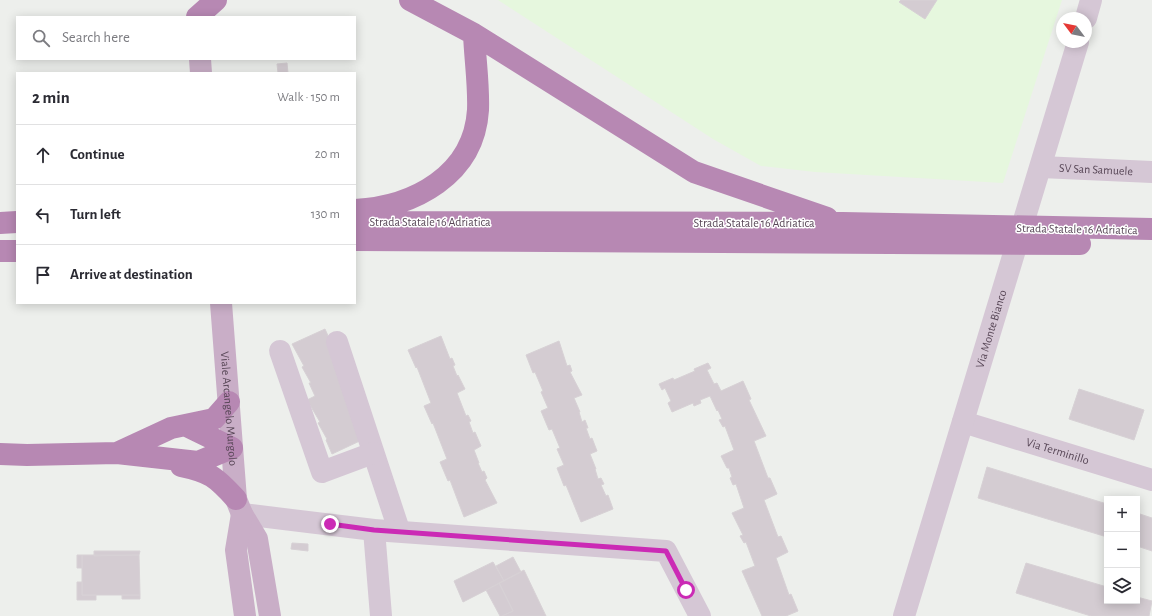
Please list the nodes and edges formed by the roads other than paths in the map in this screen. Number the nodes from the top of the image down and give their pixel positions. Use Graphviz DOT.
graph roads {
  1 [pos="196,0"];
  2 [pos="216,0"];
  3 [pos="410,0"];
  4 [pos="1091,0"];
  5 [pos="1088,12"];
  6 [pos="197,16"];
  7 [pos="198,16"];
  8 [pos="474,34"];
  9 [pos="1076,48"];
  10 [pos="200,60"];
  11 [pos="201,72"];
  12 [pos="1041,167"];
  13 [pos="1152,172"];
  14 [pos="356,210"];
  15 [pos="16,222"];
  16 [pos="356,222"];
  17 [pos="0,223"];
  18 [pos="843,223"];
  19 [pos="1152,230"];
  20 [pos="992,235"];
  21 [pos="1068,236"];
  22 [pos="0,240"];
  23 [pos="16,240"];
  24 [pos="356,240"];
  25 [pos="1152,245"];
  26 [pos="0,251"];
  27 [pos="16,251"];
  28 [pos="221,304"];
  29 [pos="336,342"];
  30 [pos="280,351"];
  31 [pos="229,402"];
  32 [pos="963,422"];
  33 [pos="187,426"];
  34 [pos="232,448"];
  35 [pos="117,453"];
  36 [pos="373,453"];
  37 [pos="0,454"];
  38 [pos="1152,480"];
  39 [pos="239,506"];
  40 [pos="374,530"];
  41 [pos="399,530"];
  42 [pos="245,616"];
  43 [pos="270,616"];
  44 [pos="381,616"];
  45 [pos="700,616"];
  46 [pos="904,616"];
  1 -- 6 [label="main road"];
  2 -- 7 [label="highway"];
  3 -- 8 [label="highway"];
  4 -- 5 [label="street"];
  8 -- 14 [label="highway"];
  8 -- 18 [label="highway"];
  9 -- 12 [label="street, Via Monte Bianco"];
  10 -- 11 [label="main road"];
  12 -- 13 [label="street, SV San Samuele"];
  12 -- 32 [label="street, Via Monte Bianco"];
  15 -- 17 [label="highway"];
  16 -- 18 [label="highway, Strada Statale 16 Adriatica"];
  18 -- 20 [label="highway, Strada Statale 16 Adriatica"];
  19 -- 21 [label="highway, Strada Statale 16 Adriatica"];
  20 -- 21 [label="highway, Strada Statale 16 Adriatica"];
  20 -- 24 [label="highway, Strada Statale 16 Adriatica"];
  21 -- 25 [label="highway, Strada Statale 16 Adriatica"];
  22 -- 23 [label="highway"];
  26 -- 27 [label="highway"];
  28 -- 31 [label="main road, Viale Arcangelo Murgolo"];
  29 -- 36 [label="street"];
  30 -- 36 [label="street"];
  31 -- 33 [label="highway"];
  31 -- 34 [label="main road, Viale Arcangelo Murgolo"];
  32 -- 38 [label="street, Via Terminillo"];
  32 -- 46 [label="street, Via Monte Bianco"];
  33 -- 34 [label="highway"];
  33 -- 35 [label="highway"];
  34 -- 35 [label="highway"];
  34 -- 39 [label="main road, Viale Arcangelo Murgolo"];
  35 -- 37 [label="highway"];
  35 -- 39 [label="highway"];
  36 -- 41 [label="street"];
  39 -- 40 [label="street"];
  39 -- 42 [label="main road, Viale Arcangelo Murgolo"];
  39 -- 43 [label="main road, Viale Arcangelo Murgolo"];
  40 -- 41 [label="street"];
  40 -- 44 [label="street"];
  41 -- 45 [label="street"];
}
